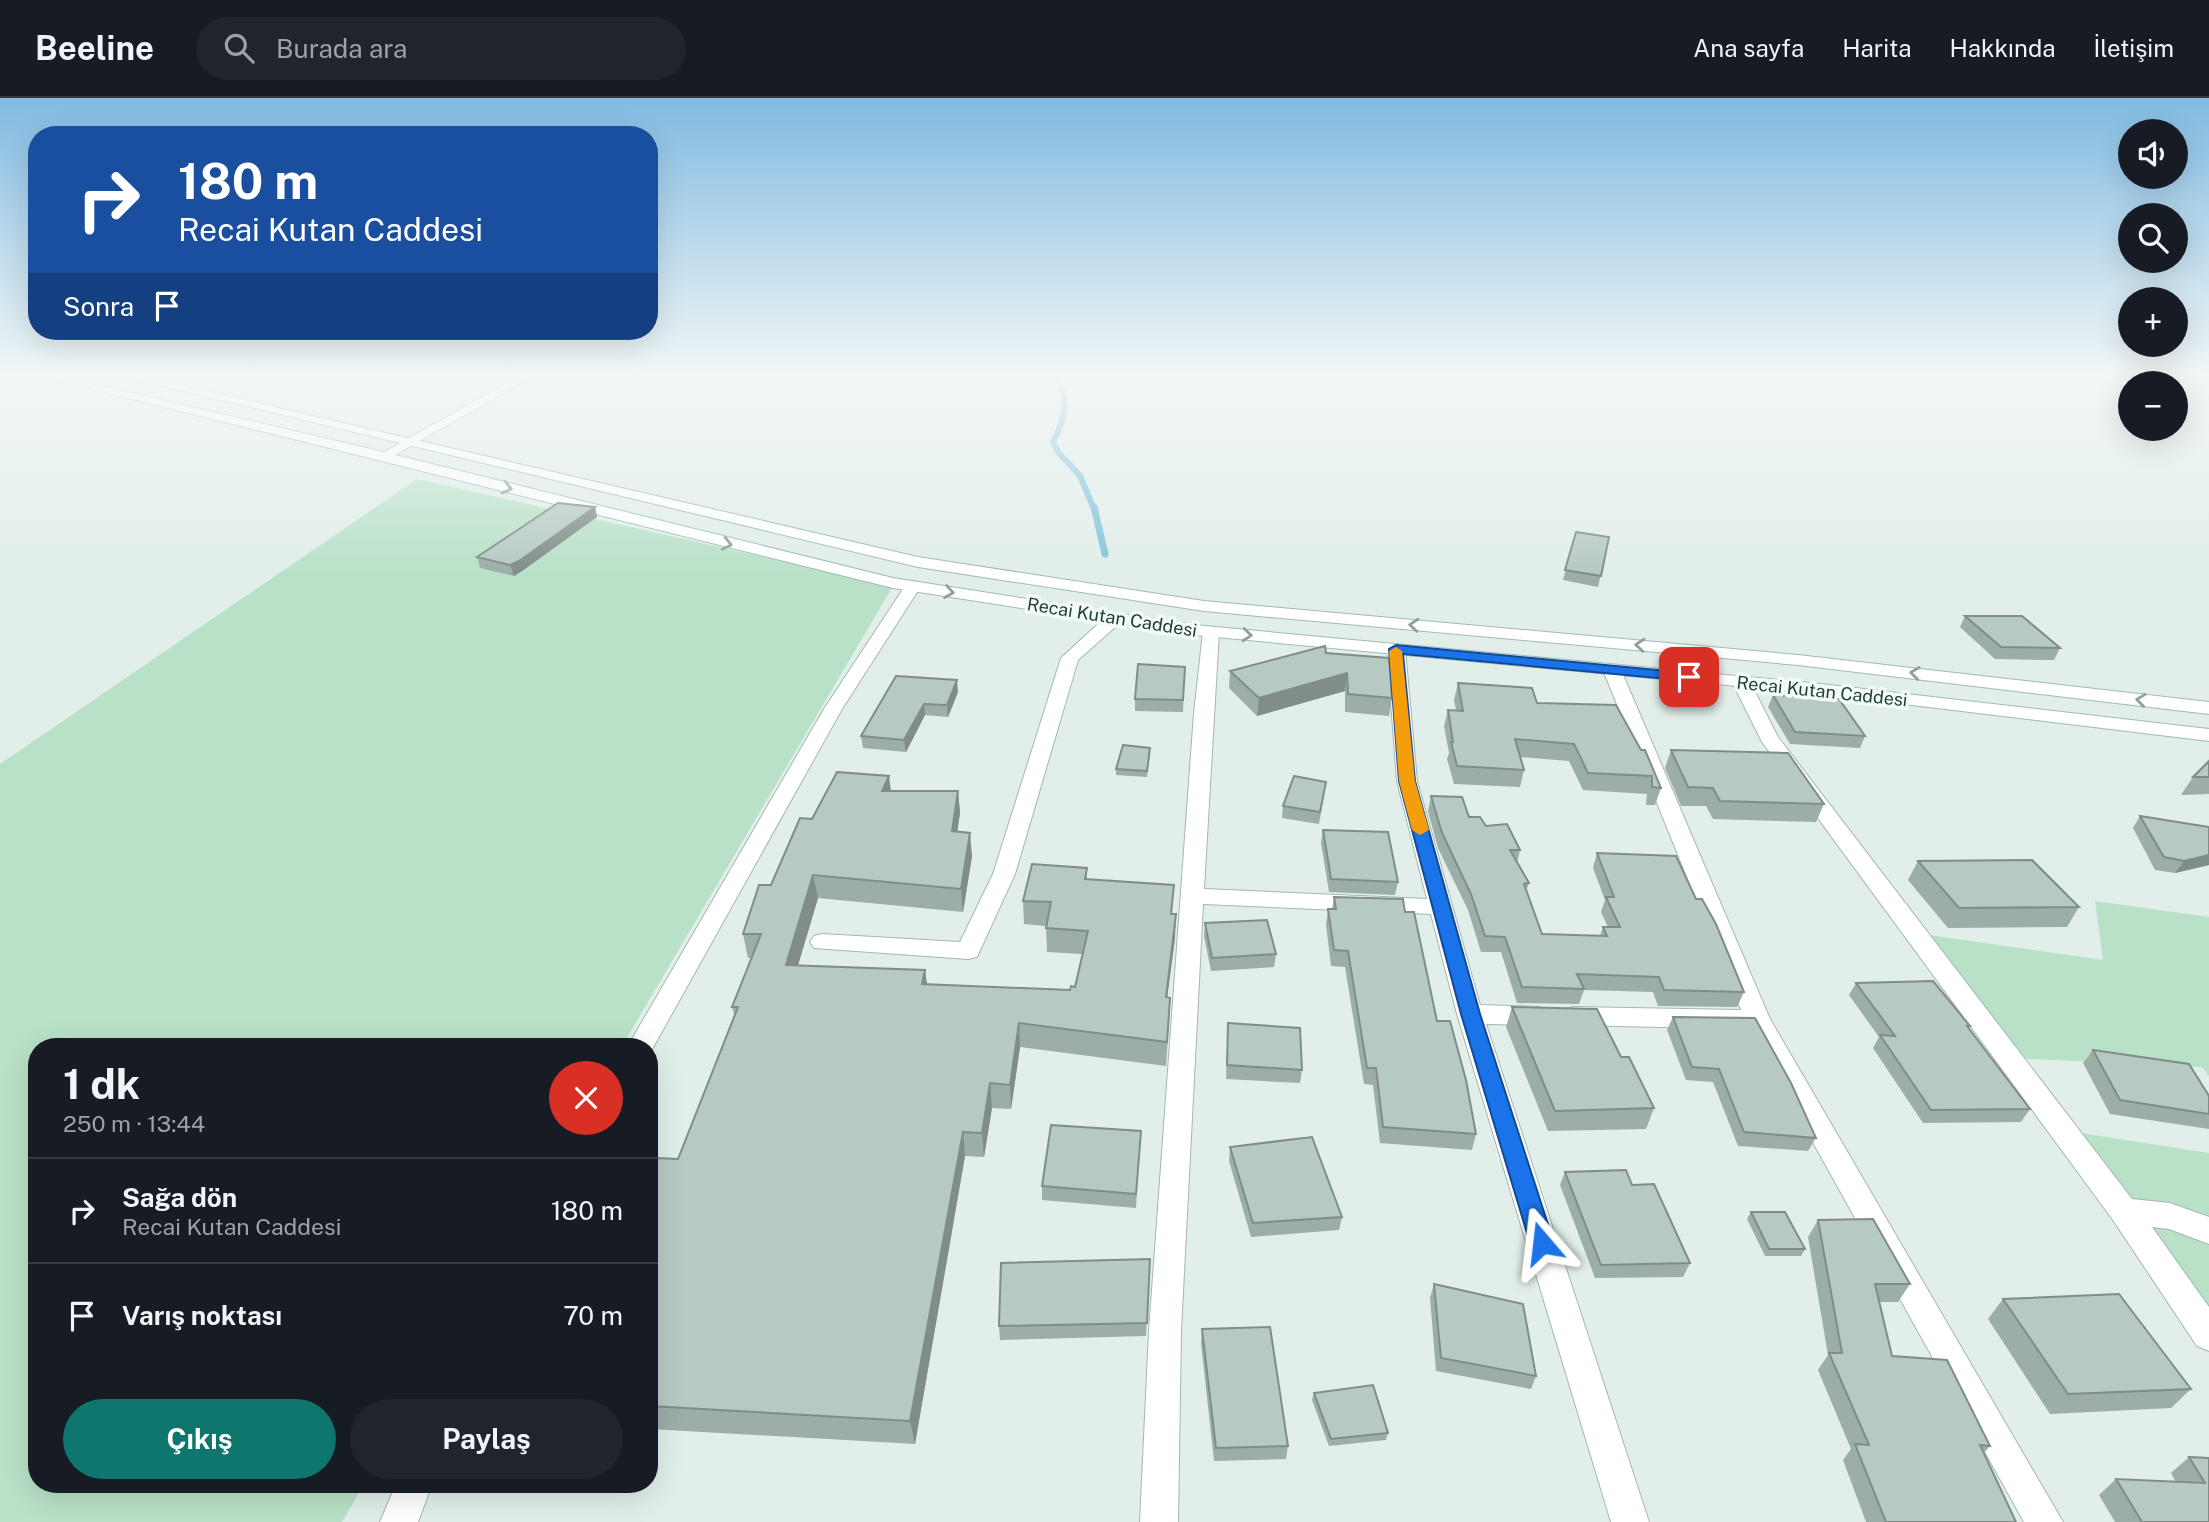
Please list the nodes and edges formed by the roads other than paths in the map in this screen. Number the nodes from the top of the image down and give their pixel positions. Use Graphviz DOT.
graph roads {
  1 [pos="317,440"];
  2 [pos="412,441"];
  3 [pos="383,456"];
  4 [pos="913,586"];
  5 [pos="1115,618"];
  6 [pos="1212,632"];
  7 [pos="1396,649"];
  8 [pos="1612,670"];
  9 [pos="1741,682"];
  10 [pos="2209,708"];
  11 [pos="2209,735"];
  12 [pos="1191,896"];
  13 [pos="1441,907"];
  14 [pos="822,942"];
  15 [pos="1470,1014"];
  16 [pos="1758,1020"];
  17 [pos="646,1038"];
  18 [pos="2124,1211"];
  19 [pos="2209,1231"];
  20 [pos="2209,1335"];
  21 [pos="410,1493"];
  22 [pos="399,1522"];
  23 [pos="1159,1522"];
  24 [pos="1630,1522"];
  25 [pos="2044,1522"];
  1 -- 3 [label="main road, Recai Kutan Caddesi"];
  2 -- 3 [label="main road"];
  10 -- 2 [label="main road, Recai Kutan Caddesi, one-way"];
  3 -- 4 [label="main road, Recai Kutan Caddesi, one-way"];
  4 -- 5 [label="main road, Recai Kutan Caddesi, one-way"];
  4 -- 17 [label="main road"];
  5 -- 6 [label="main road, Recai Kutan Caddesi"];
  5 -- 14 [label="main road"];
  6 -- 7 [label="main road, Recai Kutan Caddesi, one-way"];
  6 -- 12 [label="main road"];
  7 -- 8 [label="main road, Recai Kutan Caddesi"];
  7 -- 13 [label="main road"];
  8 -- 9 [label="main road, Recai Kutan Caddesi"];
  8 -- 16 [label="main road"];
  9 -- 11 [label="main road, Recai Kutan Caddesi"];
  9 -- 18 [label="main road"];
  12 -- 13 [label="main road"];
  12 -- 23 [label="main road"];
  13 -- 15 [label="main road"];
  15 -- 16 [label="main road"];
  15 -- 24 [label="main road"];
  16 -- 25 [label="main road"];
  18 -- 19 [label="main road"];
  18 -- 20 [label="main road"];
  21 -- 22 [label="main road"];
}
